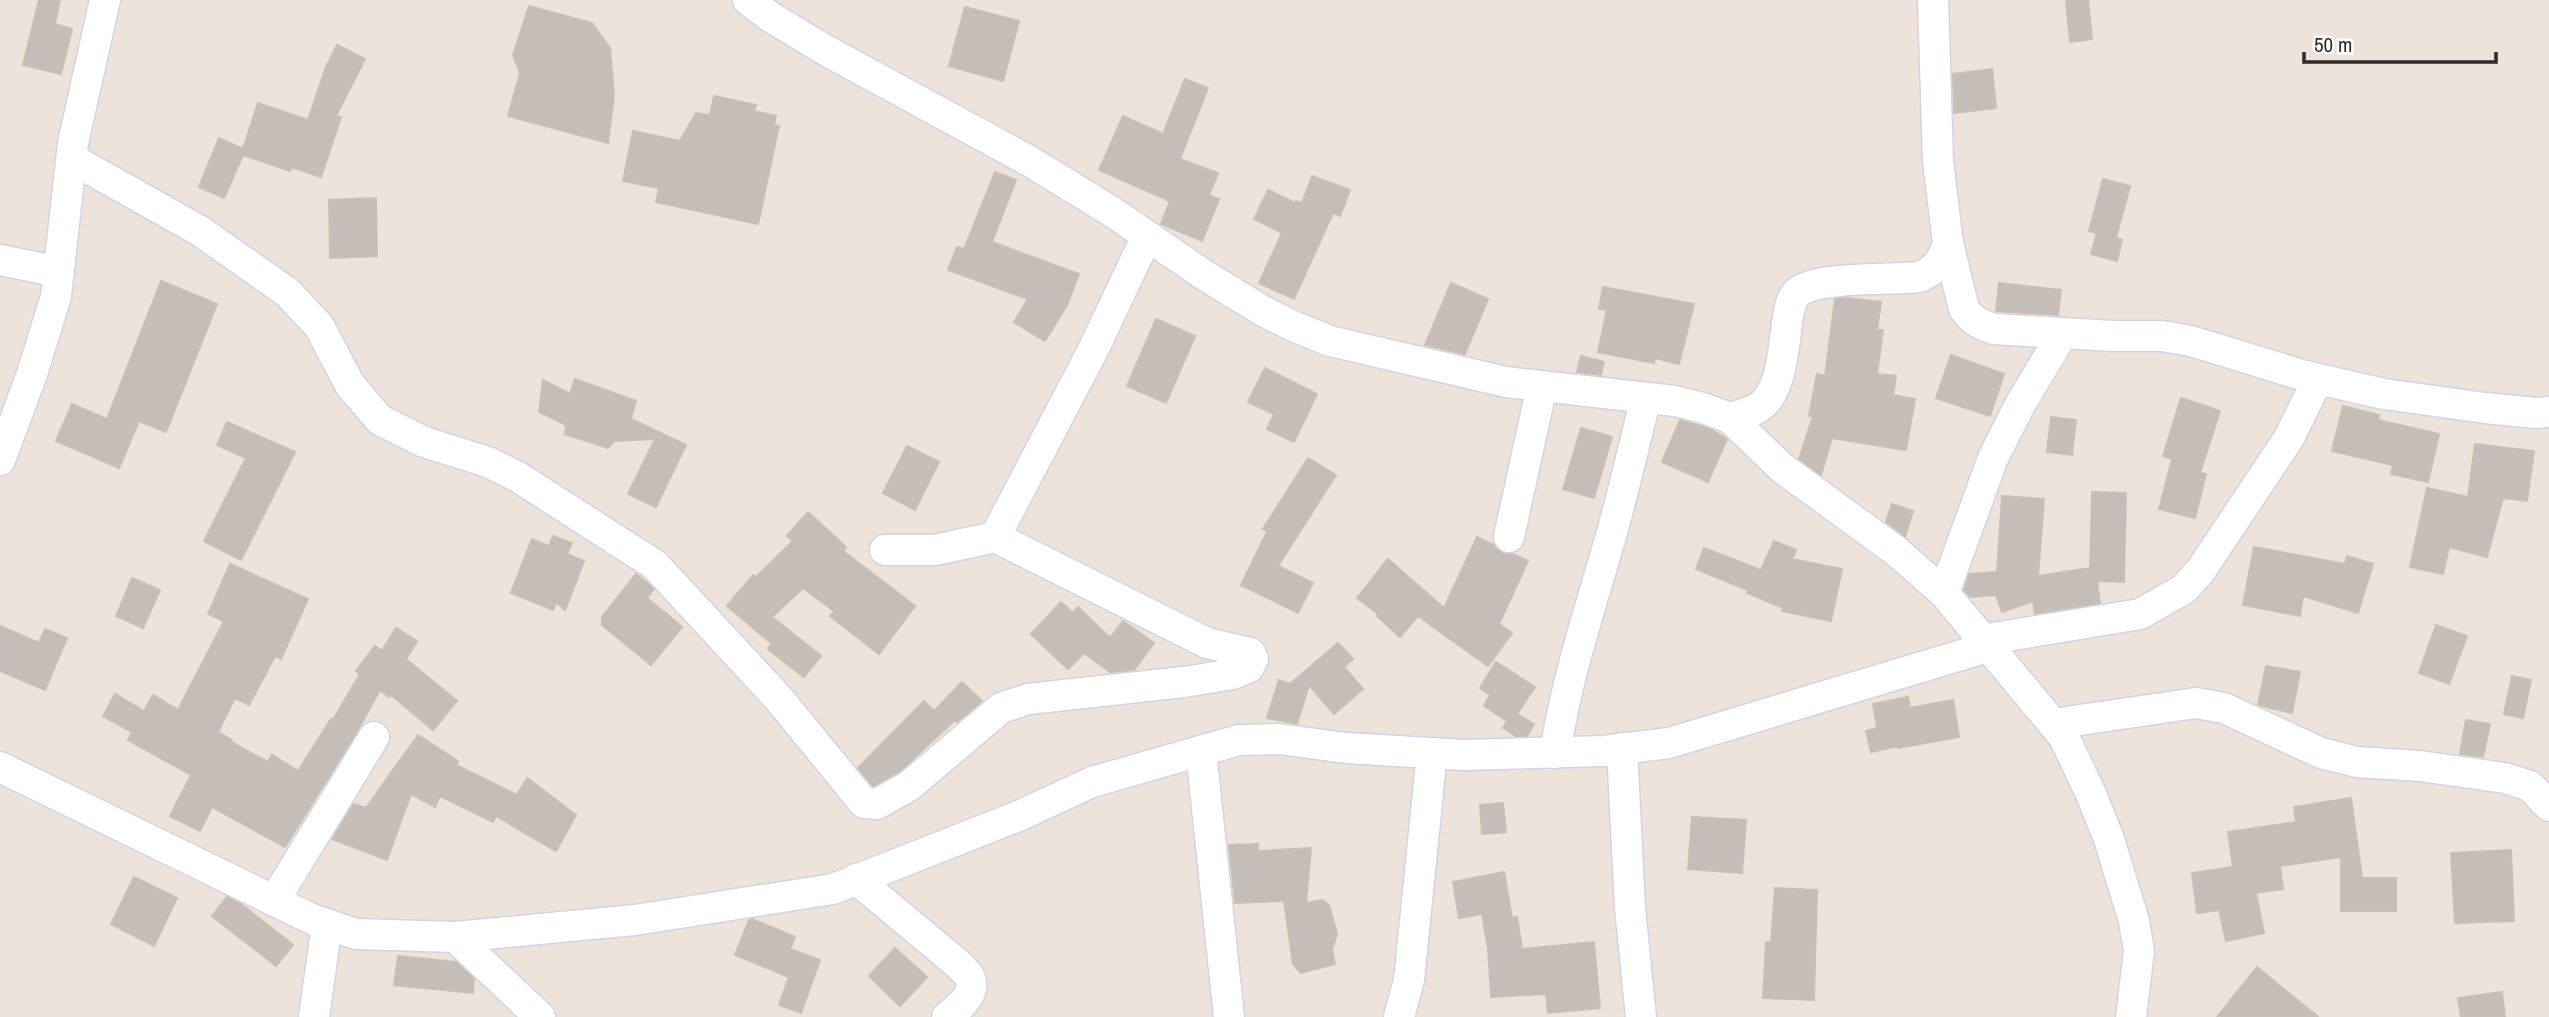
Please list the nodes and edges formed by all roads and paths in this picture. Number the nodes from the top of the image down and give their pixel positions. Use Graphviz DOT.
graph roads {
  1 [pos="105,0"];
  2 [pos="748,0"];
  3 [pos="784,0"];
  4 [pos="1933,0"];
  5 [pos="790,29"];
  6 [pos="72,159"];
  7 [pos="1147,236"];
  8 [pos="1948,243"];
  9 [pos="0,260"];
  10 [pos="60,272"];
  11 [pos="2063,333"];
  12 [pos="2318,379"];
  13 [pos="1542,386"];
  14 [pos="1646,398"];
  15 [pos="2549,412"];
  16 [pos="1730,418"];
  17 [pos="0,460"];
  18 [pos="995,537"];
  19 [pos="1509,537"];
  20 [pos="885,550"];
  21 [pos="1944,593"];
  22 [pos="1985,644"];
  23 [pos="2053,724"];
  24 [pos="374,737"];
  25 [pos="1622,748"];
  26 [pos="1201,751"];
  27 [pos="1432,753"];
  28 [pos="1555,753"];
  29 [pos="0,768"];
  30 [pos="2549,806"];
  31 [pos="856,879"];
  32 [pos="274,901"];
  33 [pos="327,924"];
  34 [pos="455,937"];
  35 [pos="314,1017"];
  36 [pos="540,1017"];
  37 [pos="947,1017"];
  38 [pos="1229,1017"];
  39 [pos="1399,1017"];
  40 [pos="1641,1017"];
  41 [pos="2131,1017"];
  1 -- 6 [label="street"];
  2 -- 5 [label="street"];
  3 -- 5 [label="street"];
  4 -- 8 [label="street"];
  5 -- 7 [label="street"];
  6 -- 10 [label="street"];
  6 -- 18 [label="street"];
  7 -- 13 [label="street"];
  7 -- 18 [label="street"];
  8 -- 11 [label="street"];
  8 -- 16 [label="street"];
  9 -- 10 [label="street"];
  10 -- 17 [label="street"];
  11 -- 12 [label="street"];
  11 -- 21 [label="street"];
  12 -- 15 [label="street"];
  12 -- 22 [label="street"];
  13 -- 14 [label="street"];
  13 -- 19 [label="street"];
  14 -- 16 [label="street"];
  14 -- 28 [label="street"];
  16 -- 21 [label="street"];
  18 -- 20 [label="street"];
  21 -- 22 [label="street"];
  22 -- 23 [label="street"];
  22 -- 25 [label="street"];
  23 -- 30 [label="street"];
  23 -- 41 [label="street"];
  24 -- 32 [label="street"];
  25 -- 28 [label="street"];
  25 -- 40 [label="street"];
  26 -- 27 [label="street"];
  26 -- 31 [label="street"];
  26 -- 38 [label="street"];
  27 -- 28 [label="street"];
  27 -- 39 [label="street"];
  29 -- 32 [label="street"];
  31 -- 34 [label="street"];
  31 -- 37 [label="street"];
  32 -- 33 [label="street"];
  33 -- 34 [label="street"];
  33 -- 35 [label="street"];
  34 -- 36 [label="street"];
}
